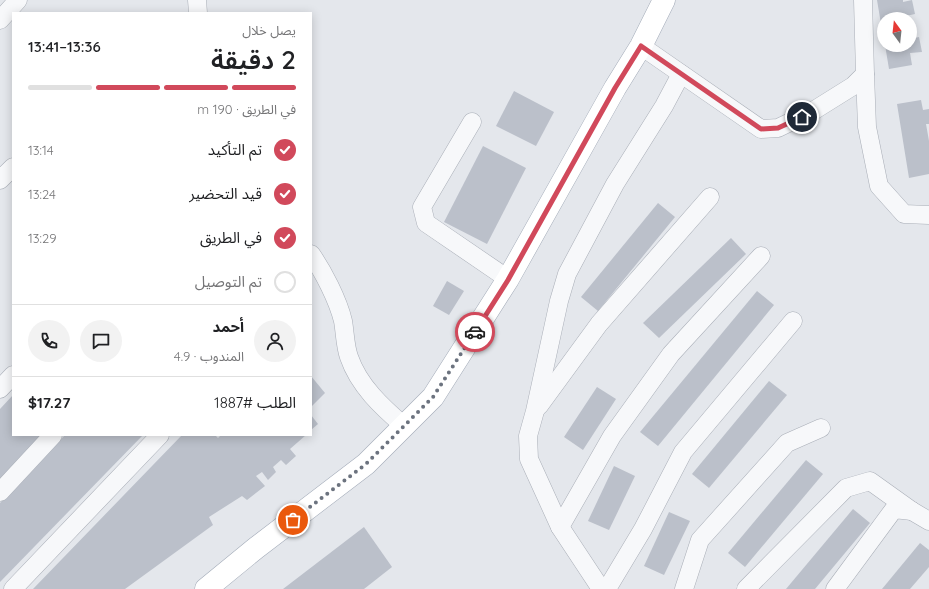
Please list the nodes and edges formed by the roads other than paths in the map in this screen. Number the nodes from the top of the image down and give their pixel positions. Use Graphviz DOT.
graph roads {
  1 [pos="18,0"];
  2 [pos="196,0"];
  3 [pos="664,0"];
  4 [pos="863,0"];
  5 [pos="198,12"];
  6 [pos="0,20"];
  7 [pos="641,46"];
  8 [pos="682,74"];
  9 [pos="865,74"];
  10 [pos="472,122"];
  11 [pos="12,168"];
  12 [pos="0,180"];
  13 [pos="710,197"];
  14 [pos="929,215"];
  15 [pos="761,256"];
  16 [pos="314,265"];
  17 [pos="508,280"];
  18 [pos="793,321"];
  19 [pos="12,376"];
  20 [pos="0,389"];
  21 [pos="535,411"];
  22 [pos="404,426"];
  23 [pos="821,428"];
  24 [pos="52,436"];
  25 [pos="159,436"];
  26 [pos="0,492"];
  27 [pos="912,511"];
  28 [pos="929,521"];
  29 [pos="560,527"];
  30 [pos="12,589"];
  31 [pos="206,589"];
  32 [pos="601,589"];
  33 [pos="607,589"];
  34 [pos="684,589"];
  35 [pos="746,589"];
  36 [pos="835,589"];
  1 -- 6 [label="street"];
  2 -- 5 [label="street"];
  3 -- 7 [label="main road"];
  4 -- 9 [label="street"];
  7 -- 8 [label="street"];
  7 -- 17 [label="main road"];
  8 -- 9 [label="street"];
  8 -- 21 [label="street"];
  9 -- 14 [label="street"];
  10 -- 17 [label="street"];
  11 -- 12 [label="street"];
  13 -- 21 [label="street"];
  15 -- 29 [label="street"];
  16 -- 22 [label="street"];
  17 -- 22 [label="main road"];
  18 -- 33 [label="street"];
  19 -- 20 [label="street"];
  21 -- 29 [label="street"];
  22 -- 31 [label="main road"];
  23 -- 34 [label="street"];
  24 -- 26 [label="street"];
  25 -- 30 [label="street"];
  27 -- 28 [label="street"];
  27 -- 35 [label="street"];
  27 -- 36 [label="street"];
  29 -- 32 [label="street"];
}
